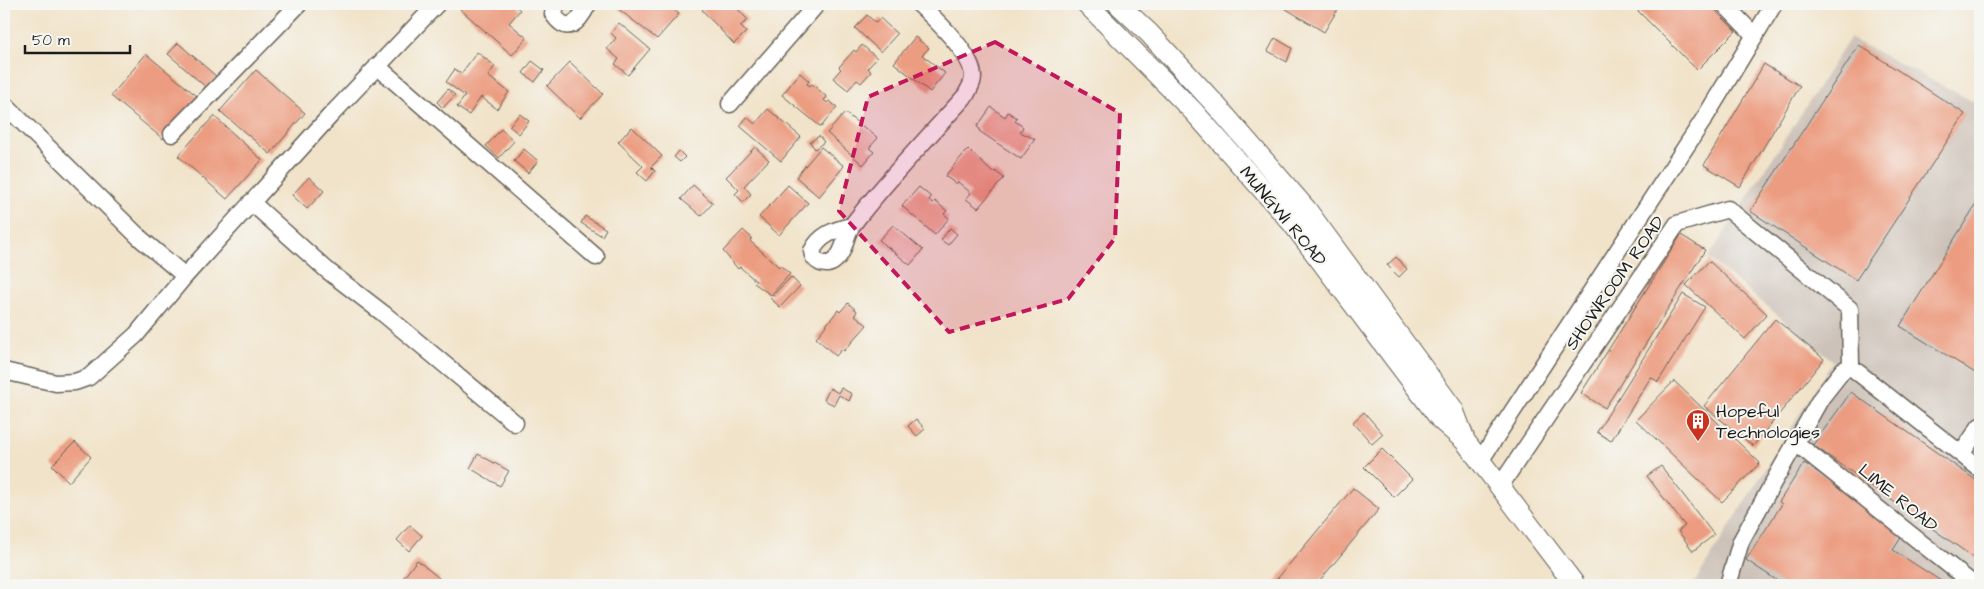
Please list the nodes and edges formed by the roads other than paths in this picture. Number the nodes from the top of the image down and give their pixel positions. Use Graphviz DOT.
graph roads {
  1 [pos="299,4"];
  2 [pos="437,4"];
  3 [pos="557,4"];
  4 [pos="588,4"];
  5 [pos="816,4"];
  6 [pos="919,4"];
  7 [pos="1087,4"];
  8 [pos="1118,4"];
  9 [pos="1724,4"];
  10 [pos="1774,4"];
  11 [pos="1755,36"];
  12 [pos="377,66"];
  13 [pos="4,104"];
  14 [pos="730,104"];
  15 [pos="172,134"];
  16 [pos="251,202"];
  17 [pos="851,226"];
  18 [pos="596,257"];
  19 [pos="185,276"];
  20 [pos="1851,367"];
  21 [pos="4,371"];
  22 [pos="515,423"];
  23 [pos="1980,426"];
  24 [pos="1465,440"];
  25 [pos="1796,443"];
  26 [pos="1962,453"];
  27 [pos="1480,460"];
  28 [pos="1980,469"];
  29 [pos="1500,486"];
  30 [pos="1575,585"];
  31 [pos="1728,585"];
  32 [pos="1974,585"];
  1 -- 15 [label="street"];
  2 -- 12 [label="street"];
  3 -- 4 [label="street"];
  5 -- 14 [label="street"];
  6 -- 17 [label="street"];
  7 -- 24 [label="main road, MUNGWI ROAD"];
  8 -- 24 [label="main road, MUNGWI ROAD"];
  9 -- 11 [label="street"];
  10 -- 11 [label="street"];
  11 -- 27 [label="street"];
  12 -- 16 [label="street"];
  12 -- 18 [label="street"];
  13 -- 19 [label="street"];
  16 -- 19 [label="street"];
  16 -- 22 [label="street"];
  19 -- 21 [label="street"];
  20 -- 25 [label="street"];
  20 -- 26 [label="street"];
  20 -- 29 [label="street, SHOWROOM ROAD"];
  23 -- 26 [label="street"];
  24 -- 27 [label="main road, MUNGWI ROAD"];
  25 -- 31 [label="street"];
  25 -- 32 [label="street, LIME ROAD"];
  26 -- 28 [label="street"];
  27 -- 29 [label="main road, MUNGWI ROAD"];
  29 -- 30 [label="main road, MUNGWI ROAD"];
}
